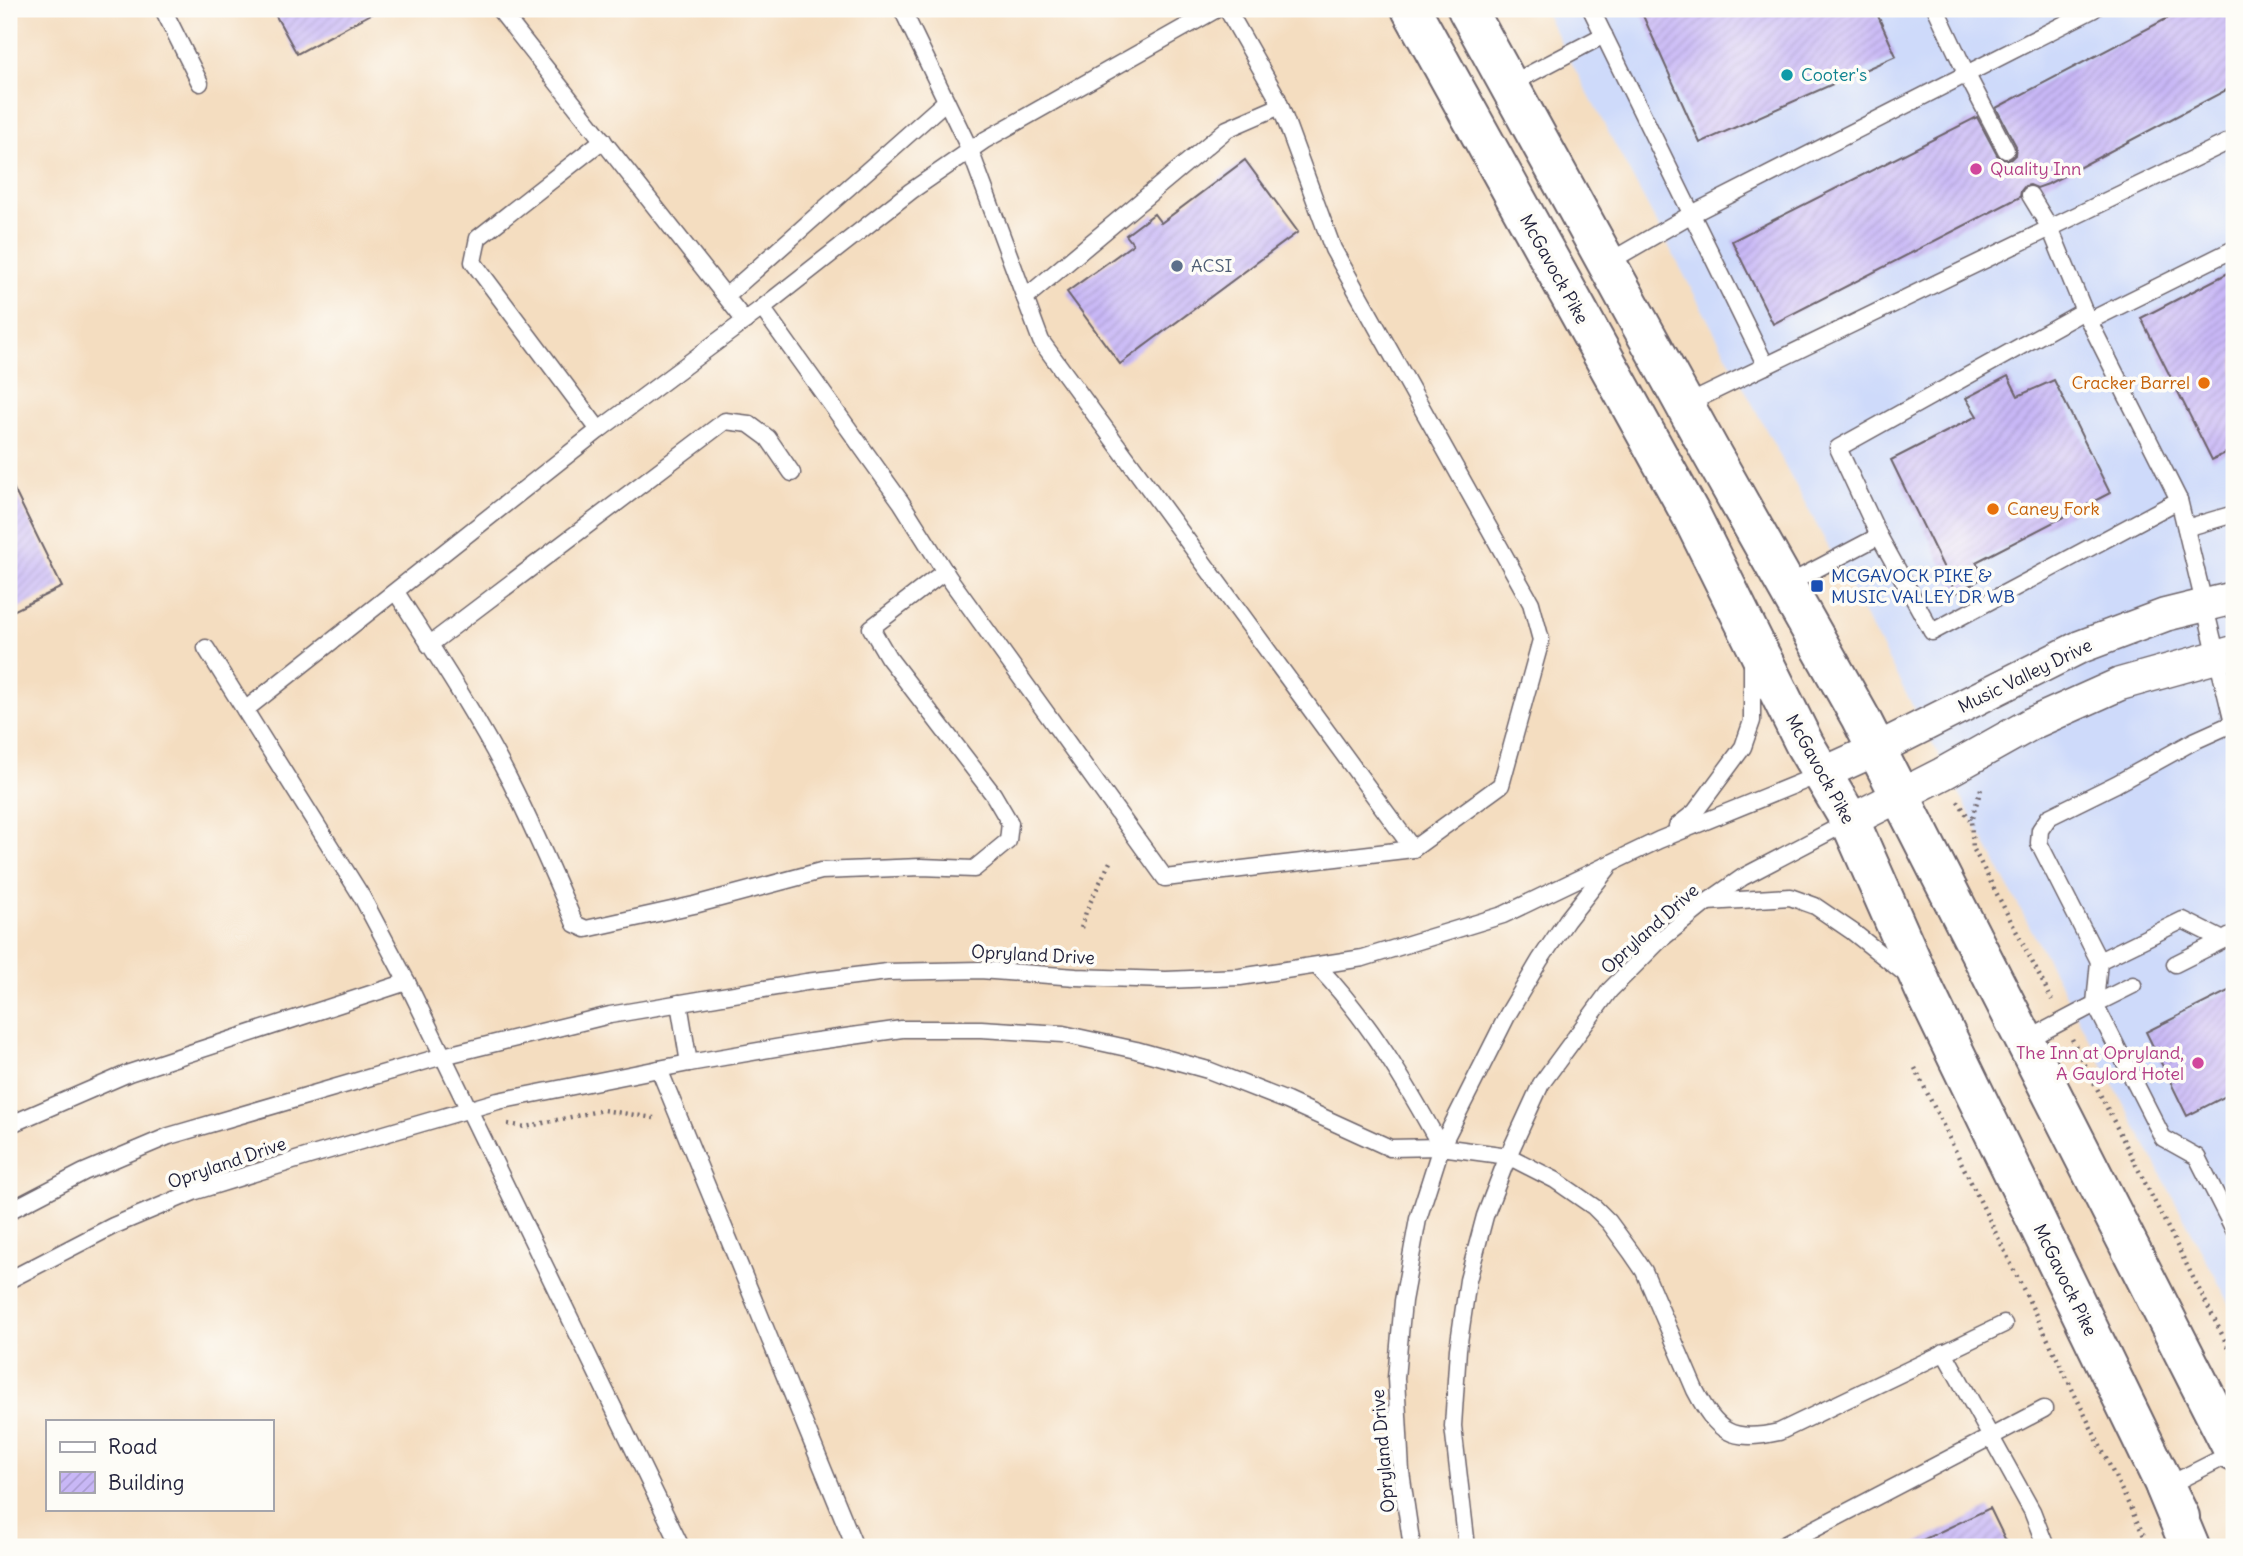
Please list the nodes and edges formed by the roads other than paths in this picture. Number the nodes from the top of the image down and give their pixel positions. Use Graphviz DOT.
graph roads {
  1 [pos="163,9"];
  2 [pos="499,9"];
  3 [pos="902,9"];
  4 [pos="1217,9"];
  5 [pos="1227,9"];
  6 [pos="1410,9"];
  7 [pos="1467,9"];
  8 [pos="1591,9"];
  9 [pos="1936,9"];
  10 [pos="2094,9"];
  11 [pos="1604,35"];
  12 [pos="1966,73"];
  13 [pos="200,83"];
  14 [pos="1509,85"];
  15 [pos="946,101"];
  16 [pos="1280,106"];
  17 [pos="2234,139"];
  18 [pos="603,140"];
  19 [pos="970,150"];
  20 [pos="2006,150"];
  21 [pos="2030,195"];
  22 [pos="1690,215"];
  23 [pos="2050,228"];
  24 [pos="2234,248"];
  25 [pos="1607,263"];
  26 [pos="726,296"];
  27 [pos="1025,299"];
  28 [pos="762,308"];
  29 [pos="2086,316"];
  30 [pos="745,321"];
  31 [pos="1766,366"];
  32 [pos="1685,405"];
  33 [pos="599,430"];
  34 [pos="792,473"];
  35 [pos="2179,500"];
  36 [pos="2234,514"];
  37 [pos="2186,528"];
  38 [pos="1879,536"];
  39 [pos="945,571"];
  40 [pos="1786,585"];
  41 [pos="396,592"];
  42 [pos="2220,602"];
  43 [pos="1750,634"];
  44 [pos="429,645"];
  45 [pos="206,648"];
  46 [pos="2225,654"];
  47 [pos="246,710"];
  48 [pos="2233,723"];
  49 [pos="1877,749"];
  50 [pos="1822,774"];
  51 [pos="1901,796"];
  52 [pos="1850,821"];
  53 [pos="1659,839"];
  54 [pos="1413,849"];
  55 [pos="1610,864"];
  56 [pos="1707,902"];
  57 [pos="2229,937"];
  58 [pos="2099,961"];
  59 [pos="2175,964"];
  60 [pos="1318,967"];
  61 [pos="407,982"];
  62 [pos="2133,985"];
  63 [pos="1924,989"];
  64 [pos="679,1003"];
  65 [pos="2095,1004"];
  66 [pos="2025,1041"];
  67 [pos="443,1056"];
  68 [pos="689,1063"];
  69 [pos="659,1069"];
  70 [pos="468,1109"];
  71 [pos="9,1125"];
  72 [pos="1441,1147"];
  73 [pos="1508,1156"];
  74 [pos="9,1211"];
  75 [pos="2234,1230"];
  76 [pos="9,1280"];
  77 [pos="2004,1324"];
  78 [pos="1944,1352"];
  79 [pos="2045,1409"];
  80 [pos="1990,1437"];
  81 [pos="2234,1452"];
  82 [pos="2165,1487"];
  83 [pos="681,1547"];
  84 [pos="855,1547"];
  85 [pos="1412,1547"];
  86 [pos="1467,1547"];
  87 [pos="1780,1547"];
  88 [pos="2046,1547"];
  89 [pos="2190,1547"];
  90 [pos="2196,1547"];
  1 -- 13 [label="lane"];
  2 -- 18 [label="lane"];
  3 -- 15 [label="lane"];
  4 -- 19 [label="lane"];
  5 -- 16 [label="lane"];
  6 -- 43 [label="main road, McGavock Pike"];
  7 -- 14 [label="main road"];
  8 -- 11 [label="lane"];
  9 -- 12 [label="lane"];
  10 -- 12 [label="lane"];
  11 -- 14 [label="lane"];
  11 -- 22 [label="lane"];
  12 -- 20 [label="lane"];
  12 -- 22 [label="lane"];
  14 -- 25 [label="main road"];
  15 -- 19 [label="lane"];
  15 -- 26 [label="lane"];
  16 -- 27 [label="lane"];
  16 -- 54 [label="lane"];
  17 -- 23 [label="lane"];
  18 -- 26 [label="lane"];
  18 -- 33 [label="lane"];
  19 -- 27 [label="lane"];
  19 -- 28 [label="lane"];
  21 -- 23 [label="lane"];
  22 -- 25 [label="lane"];
  22 -- 31 [label="lane"];
  23 -- 29 [label="lane"];
  23 -- 31 [label="lane"];
  24 -- 29 [label="lane"];
  25 -- 32 [label="main road"];
  26 -- 30 [label="lane"];
  27 -- 54 [label="lane"];
  28 -- 30 [label="lane"];
  28 -- 39 [label="lane"];
  29 -- 35 [label="lane"];
  29 -- 38 [label="lane"];
  30 -- 33 [label="lane"];
  31 -- 32 [label="lane"];
  32 -- 40 [label="main road"];
  33 -- 41 [label="lane"];
  34 -- 44 [label="lane"];
  35 -- 37 [label="lane"];
  35 -- 38 [label="lane"];
  36 -- 37 [label="lane"];
  37 -- 42 [label="lane"];
  38 -- 40 [label="lane"];
  39 -- 44 [label="lane"];
  39 -- 54 [label="lane"];
  40 -- 49 [label="main road"];
  41 -- 44 [label="lane"];
  41 -- 47 [label="lane"];
  42 -- 46 [label="lane"];
  42 -- 49 [label="street, Music Valley Drive"];
  43 -- 50 [label="main road, McGavock Pike"];
  43 -- 53 [label="lane"];
  45 -- 47 [label="lane"];
  46 -- 48 [label="lane"];
  46 -- 51 [label="street"];
  47 -- 61 [label="lane"];
  48 -- 58 [label="lane"];
  49 -- 50 [label="street, Music Valley Drive"];
  49 -- 51 [label="main road"];
  50 -- 52 [label="main road, McGavock Pike"];
  50 -- 53 [label="lane, Opryland Drive"];
  51 -- 52 [label="street"];
  51 -- 66 [label="main road"];
  52 -- 56 [label="lane, Opryland Drive"];
  52 -- 63 [label="main road, McGavock Pike"];
  53 -- 55 [label="lane, Opryland Drive"];
  55 -- 60 [label="lane, Opryland Drive"];
  55 -- 72 [label="lane, Opryland Drive"];
  56 -- 63 [label="lane"];
  56 -- 73 [label="lane, Opryland Drive"];
  57 -- 58 [label="lane"];
  57 -- 59 [label="lane"];
  58 -- 65 [label="lane"];
  60 -- 64 [label="lane, Opryland Drive"];
  60 -- 72 [label="lane"];
  61 -- 67 [label="lane"];
  61 -- 71 [label="lane"];
  62 -- 65 [label="lane"];
  63 -- 82 [label="main road, McGavock Pike"];
  64 -- 67 [label="lane, Opryland Drive"];
  64 -- 68 [label="lane"];
  65 -- 66 [label="lane"];
  65 -- 75 [label="lane"];
  66 -- 81 [label="main road"];
  67 -- 70 [label="lane"];
  67 -- 74 [label="lane, Opryland Drive"];
  68 -- 69 [label="lane, Opryland Drive"];
  68 -- 72 [label="lane, Opryland Drive"];
  69 -- 70 [label="lane, Opryland Drive"];
  69 -- 84 [label="lane"];
  70 -- 76 [label="lane, Opryland Drive"];
  70 -- 83 [label="lane"];
  72 -- 73 [label="lane, Opryland Drive"];
  72 -- 85 [label="lane, Opryland Drive"];
  73 -- 78 [label="lane, Opryland Drive"];
  73 -- 86 [label="lane, Opryland Drive"];
  77 -- 78 [label="lane, Opryland Drive"];
  78 -- 80 [label="lane"];
  79 -- 80 [label="lane"];
  80 -- 87 [label="lane"];
  80 -- 88 [label="lane"];
  81 -- 82 [label="lane"];
  82 -- 89 [label="main road"];
  82 -- 90 [label="main road, McGavock Pike"];
}
